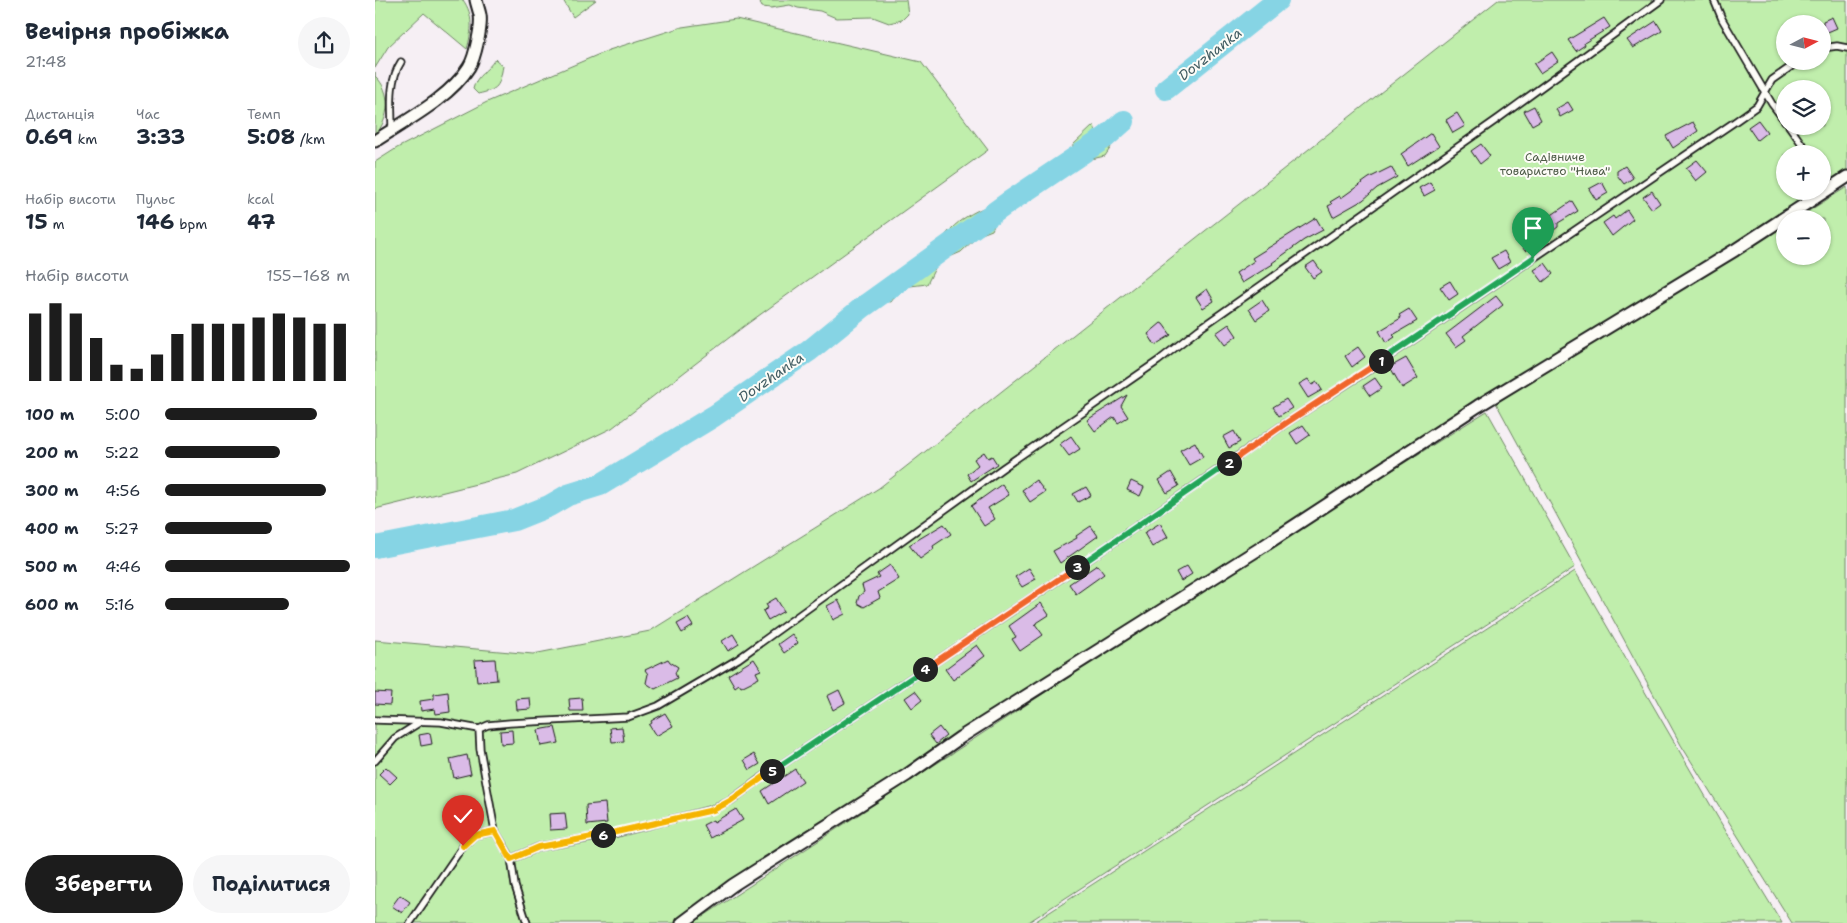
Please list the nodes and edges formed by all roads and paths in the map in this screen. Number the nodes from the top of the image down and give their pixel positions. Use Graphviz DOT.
graph roads {
  1 [pos="476,0"];
  2 [pos="1661,0"];
  3 [pos="1715,0"];
  4 [pos="1831,47"];
  5 [pos="1847,48"];
  6 [pos="401,62"];
  7 [pos="1786,70"];
  8 [pos="1765,89"];
  9 [pos="1776,109"];
  10 [pos="392,130"];
  11 [pos="375,141"];
  12 [pos="1847,177"];
  13 [pos="1831,187"];
  14 [pos="1811,200"];
  15 [pos="375,720"];
  16 [pos="422,721"];
  17 [pos="479,729"];
  18 [pos="375,761"];
  19 [pos="495,831"];
  20 [pos="511,859"];
  21 [pos="411,923"];
  22 [pos="527,923"];
  23 [pos="681,923"];
  1 -- 10 [label="street"];
  2 -- 17 [label="lane"];
  3 -- 8 [label="lane"];
  4 -- 5 [label="lane"];
  6 -- 10 [label="lane"];
  7 -- 8 [label="lane"];
  8 -- 9 [label="lane"];
  8 -- 20 [label="lane"];
  10 -- 11 [label="street"];
  12 -- 13 [label="street"];
  14 -- 23 [label="street"];
  15 -- 16 [label="lane"];
  16 -- 17 [label="lane"];
  16 -- 18 [label="lane"];
  17 -- 19 [label="lane"];
  19 -- 20 [label="lane"];
  19 -- 21 [label="lane"];
  20 -- 22 [label="lane"];
}
